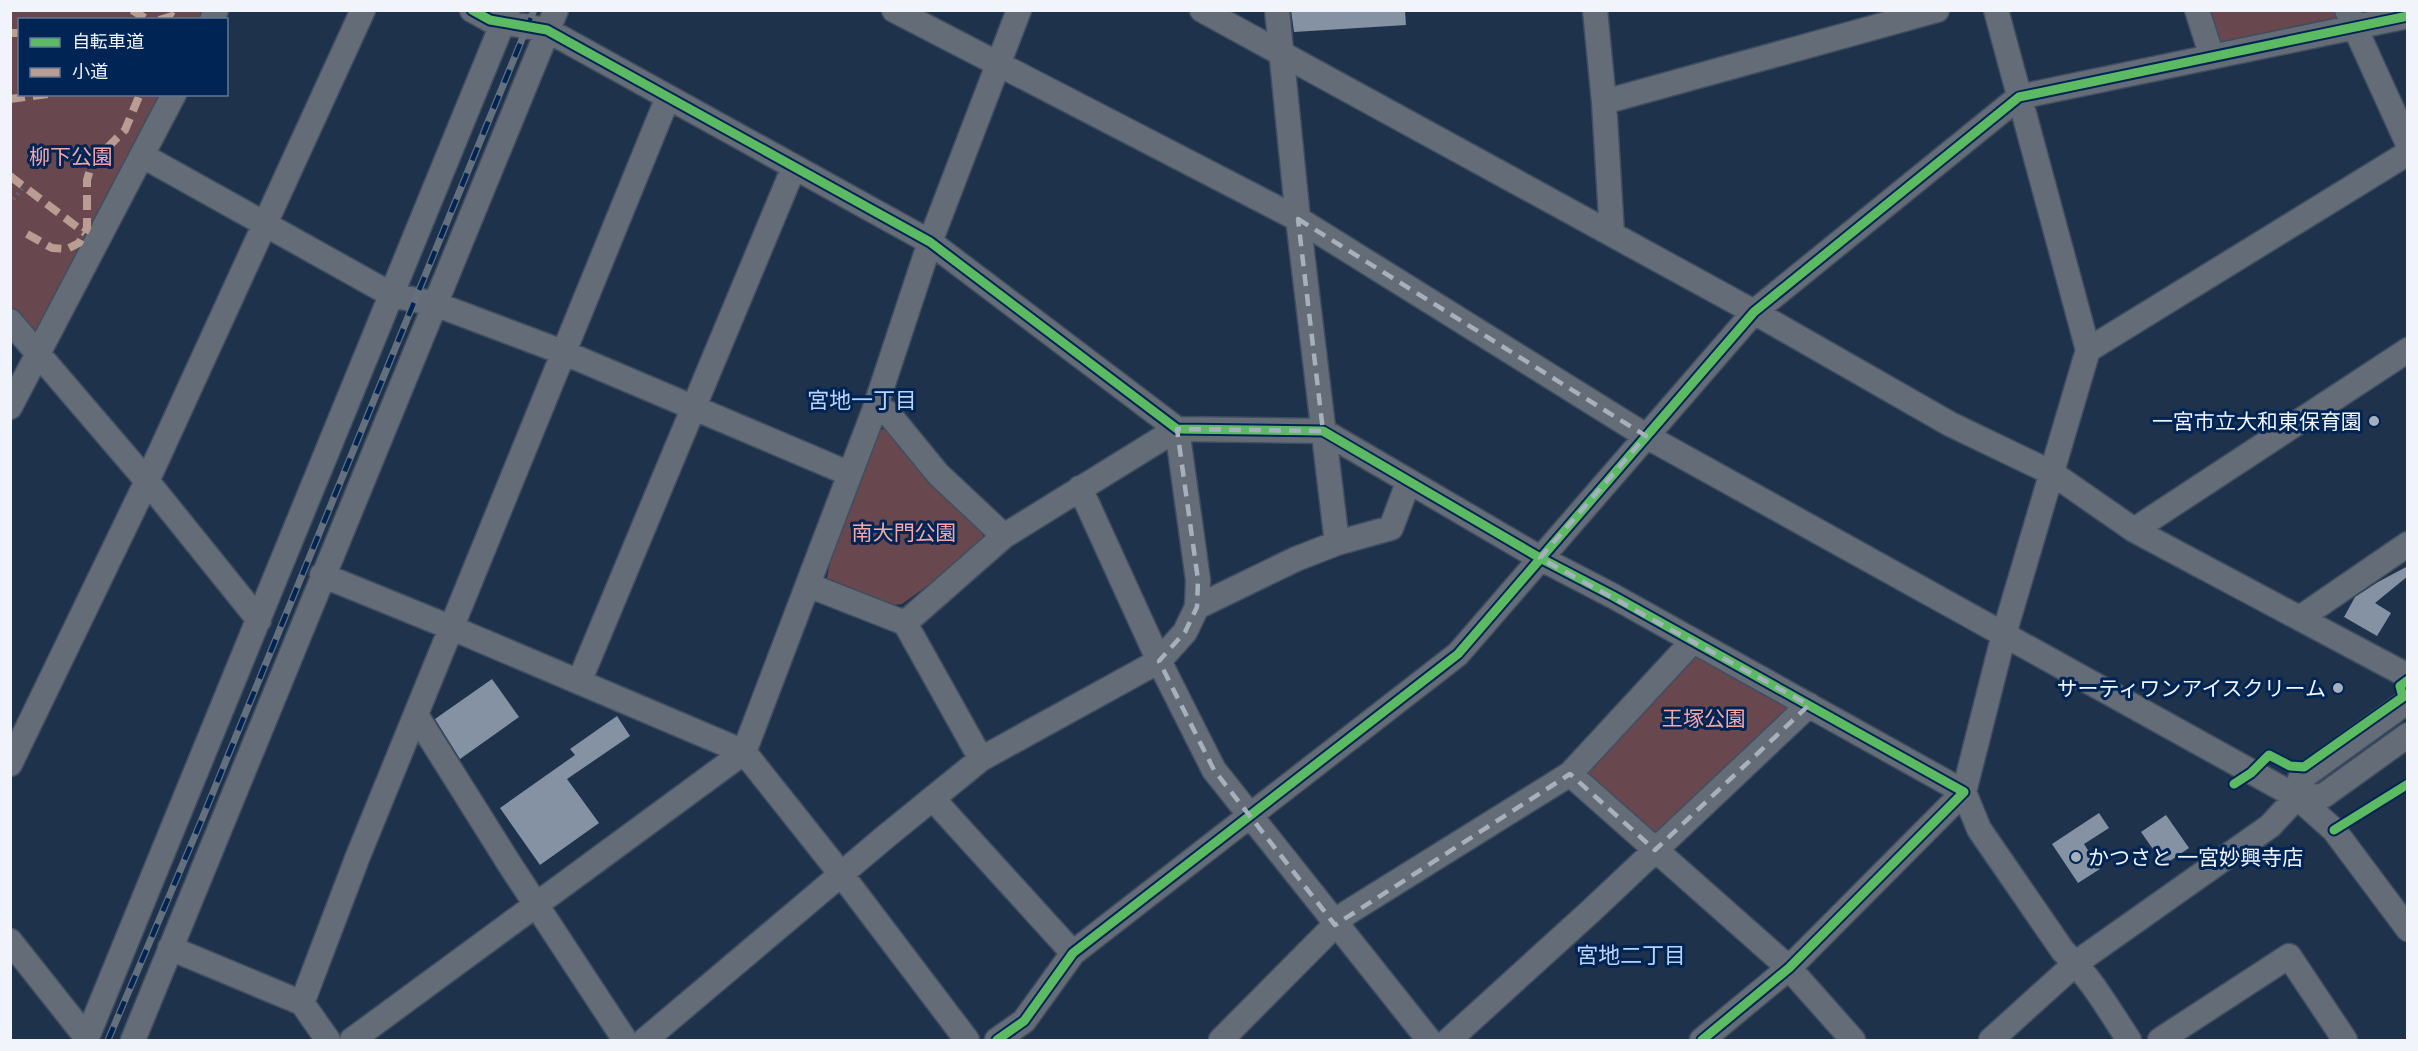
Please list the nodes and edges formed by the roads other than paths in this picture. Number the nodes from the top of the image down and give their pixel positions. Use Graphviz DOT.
graph roads {
  1 [pos="363,10"];
  2 [pos="472,10"];
  3 [pos="894,10"];
  4 [pos="1019,10"];
  5 [pos="1202,10"];
  6 [pos="1277,10"];
  7 [pos="1595,10"];
  8 [pos="1937,10"];
  9 [pos="1996,10"];
  10 [pos="2197,10"];
  11 [pos="506,16"];
  12 [pos="2408,16"];
  13 [pos="2350,19"];
  14 [pos="552,20"];
  15 [pos="1281,55"];
  16 [pos="2212,57"];
  17 [pos="998,66"];
  18 [pos="173,96"];
  19 [pos="668,97"];
  20 [pos="2019,97"];
  21 [pos="1604,102"];
  22 [pos="2408,144"];
  23 [pos="2408,153"];
  24 [pos="143,156"];
  25 [pos="794,167"];
  26 [pos="1298,219"];
  27 [pos="264,224"];
  28 [pos="1612,234"];
  29 [pos="930,242"];
  30 [pos="392,295"];
  31 [pos="435,304"];
  32 [pos="1755,312"];
  33 [pos="10,321"];
  34 [pos="2408,350"];
  35 [pos="2088,351"];
  36 [pos="39,353"];
  37 [pos="565,353"];
  38 [pos="10,406"];
  39 [pos="693,408"];
  40 [pos="874,411"];
  41 [pos="1177,429"];
  42 [pos="1323,431"];
  43 [pos="1646,436"];
  44 [pos="2052,473"];
  45 [pos="850,474"];
  46 [pos="147,482"];
  47 [pos="1408,483"];
  48 [pos="1080,488"];
  49 [pos="2134,530"];
  50 [pos="1004,536"];
  51 [pos="1337,543"];
  52 [pos="2408,544"];
  53 [pos="1540,558"];
  54 [pos="322,575"];
  55 [pos="808,585"];
  56 [pos="1197,607"];
  57 [pos="2300,618"];
  58 [pos="259,620"];
  59 [pos="905,623"];
  60 [pos="452,628"];
  61 [pos="2004,634"];
  62 [pos="1693,641"];
  63 [pos="1159,661"];
  64 [pos="2408,676"];
  65 [pos="579,682"];
  66 [pos="2408,701"];
  67 [pos="1809,705"];
  68 [pos="416,715"];
  69 [pos="2408,735"];
  70 [pos="744,752"];
  71 [pos="981,759"];
  72 [pos="10,764"];
  73 [pos="1570,774"];
  74 [pos="1964,792"];
  75 [pos="2297,797"];
  76 [pos="933,799"];
  77 [pos="1250,817"];
  78 [pos="1656,850"];
  79 [pos="841,874"];
  80 [pos="536,905"];
  81 [pos="1335,925"];
  82 [pos="2408,929"];
  83 [pos="10,941"];
  84 [pos="170,948"];
  85 [pos="1072,953"];
  86 [pos="2076,963"];
  87 [pos="1789,968"];
  88 [pos="302,1003"];
  89 [pos="87,1040"];
  90 [pos="133,1041"];
  91 [pos="328,1041"];
  92 [pos="352,1041"];
  93 [pos="625,1041"];
  94 [pos="645,1041"];
  95 [pos="967,1041"];
  96 [pos="997,1041"];
  97 [pos="1221,1041"];
  98 [pos="1429,1041"];
  99 [pos="1449,1041"];
  100 [pos="1702,1041"];
  101 [pos="1853,1041"];
  102 [pos="1991,1041"];
  103 [pos="2129,1041"];
  104 [pos="2160,1041"];
  105 [pos="2345,1041"];
  1 -- 27 [label="street"];
  2 -- 11 [label="street"];
  3 -- 17 [label="street"];
  4 -- 17 [label="street"];
  5 -- 15 [label="street"];
  6 -- 15 [label="street"];
  7 -- 21 [label="street"];
  8 -- 21 [label="street"];
  9 -- 20 [label="street"];
  10 -- 16 [label="street"];
  11 -- 14 [label="street"];
  11 -- 30 [label="street"];
  12 -- 13 [label="street"];
  13 -- 16 [label="street"];
  13 -- 22 [label="street"];
  14 -- 19 [label="street"];
  14 -- 31 [label="street"];
  15 -- 26 [label="street"];
  15 -- 28 [label="street"];
  16 -- 20 [label="street"];
  17 -- 26 [label="street"];
  17 -- 29 [label="street"];
  18 -- 24 [label="street"];
  19 -- 25 [label="street"];
  19 -- 37 [label="street"];
  20 -- 32 [label="street"];
  20 -- 35 [label="street"];
  21 -- 28 [label="street"];
  23 -- 35 [label="street"];
  24 -- 27 [label="street"];
  24 -- 36 [label="street"];
  25 -- 29 [label="street"];
  25 -- 39 [label="street"];
  26 -- 42 [label="street"];
  26 -- 43 [label="street"];
  27 -- 30 [label="street"];
  27 -- 46 [label="street"];
  28 -- 32 [label="street"];
  29 -- 40 [label="street"];
  29 -- 41 [label="street"];
  30 -- 31 [label="street"];
  30 -- 58 [label="street"];
  31 -- 37 [label="street"];
  31 -- 54 [label="street"];
  32 -- 43 [label="street"];
  32 -- 44 [label="street"];
  33 -- 36 [label="street"];
  34 -- 49 [label="street"];
  35 -- 44 [label="street"];
  36 -- 38 [label="street"];
  36 -- 46 [label="street"];
  37 -- 39 [label="street"];
  37 -- 60 [label="street"];
  39 -- 45 [label="street"];
  39 -- 65 [label="street"];
  40 -- 45 [label="street"];
  40 -- 50 [label="street"];
  41 -- 42 [label="street"];
  41 -- 48 [label="street"];
  41 -- 56 [label="street"];
  42 -- 47 [label="street"];
  42 -- 51 [label="street"];
  43 -- 53 [label="street"];
  43 -- 61 [label="street"];
  44 -- 49 [label="street"];
  44 -- 61 [label="street"];
  45 -- 55 [label="street"];
  46 -- 58 [label="street"];
  46 -- 72 [label="street"];
  47 -- 51 [label="street"];
  47 -- 53 [label="street"];
  48 -- 50 [label="street"];
  48 -- 63 [label="street"];
  49 -- 57 [label="street"];
  50 -- 59 [label="street"];
  51 -- 56 [label="street"];
  52 -- 57 [label="street"];
  53 -- 62 [label="street"];
  53 -- 77 [label="street"];
  54 -- 60 [label="street"];
  54 -- 84 [label="street"];
  55 -- 59 [label="street"];
  55 -- 70 [label="street"];
  56 -- 63 [label="street"];
  57 -- 64 [label="street"];
  58 -- 89 [label="street"];
  59 -- 71 [label="street"];
  60 -- 65 [label="street"];
  60 -- 68 [label="street"];
  61 -- 74 [label="street"];
  61 -- 75 [label="street"];
  62 -- 67 [label="street"];
  62 -- 73 [label="street"];
  63 -- 71 [label="street"];
  63 -- 77 [label="street"];
  65 -- 70 [label="street"];
  66 -- 75 [label="street"];
  67 -- 74 [label="street"];
  67 -- 78 [label="street"];
  68 -- 80 [label="street"];
  68 -- 88 [label="street"];
  69 -- 75 [label="street"];
  70 -- 79 [label="street"];
  70 -- 80 [label="street"];
  71 -- 76 [label="street"];
  73 -- 78 [label="street"];
  73 -- 81 [label="street"];
  74 -- 86 [label="street"];
  74 -- 87 [label="street"];
  75 -- 82 [label="street"];
  75 -- 86 [label="street"];
  76 -- 79 [label="street"];
  76 -- 85 [label="street"];
  77 -- 81 [label="street"];
  77 -- 85 [label="street"];
  78 -- 87 [label="street"];
  78 -- 99 [label="street"];
  79 -- 94 [label="street"];
  79 -- 95 [label="street"];
  80 -- 92 [label="street"];
  80 -- 93 [label="street"];
  81 -- 97 [label="street"];
  81 -- 98 [label="street"];
  83 -- 89 [label="street"];
  84 -- 88 [label="street"];
  84 -- 90 [label="street"];
  85 -- 96 [label="street"];
  86 -- 102 [label="street"];
  86 -- 103 [label="street"];
  87 -- 100 [label="street"];
  87 -- 101 [label="street"];
  88 -- 91 [label="street"];
  104 -- 105 [label="street"];
}
